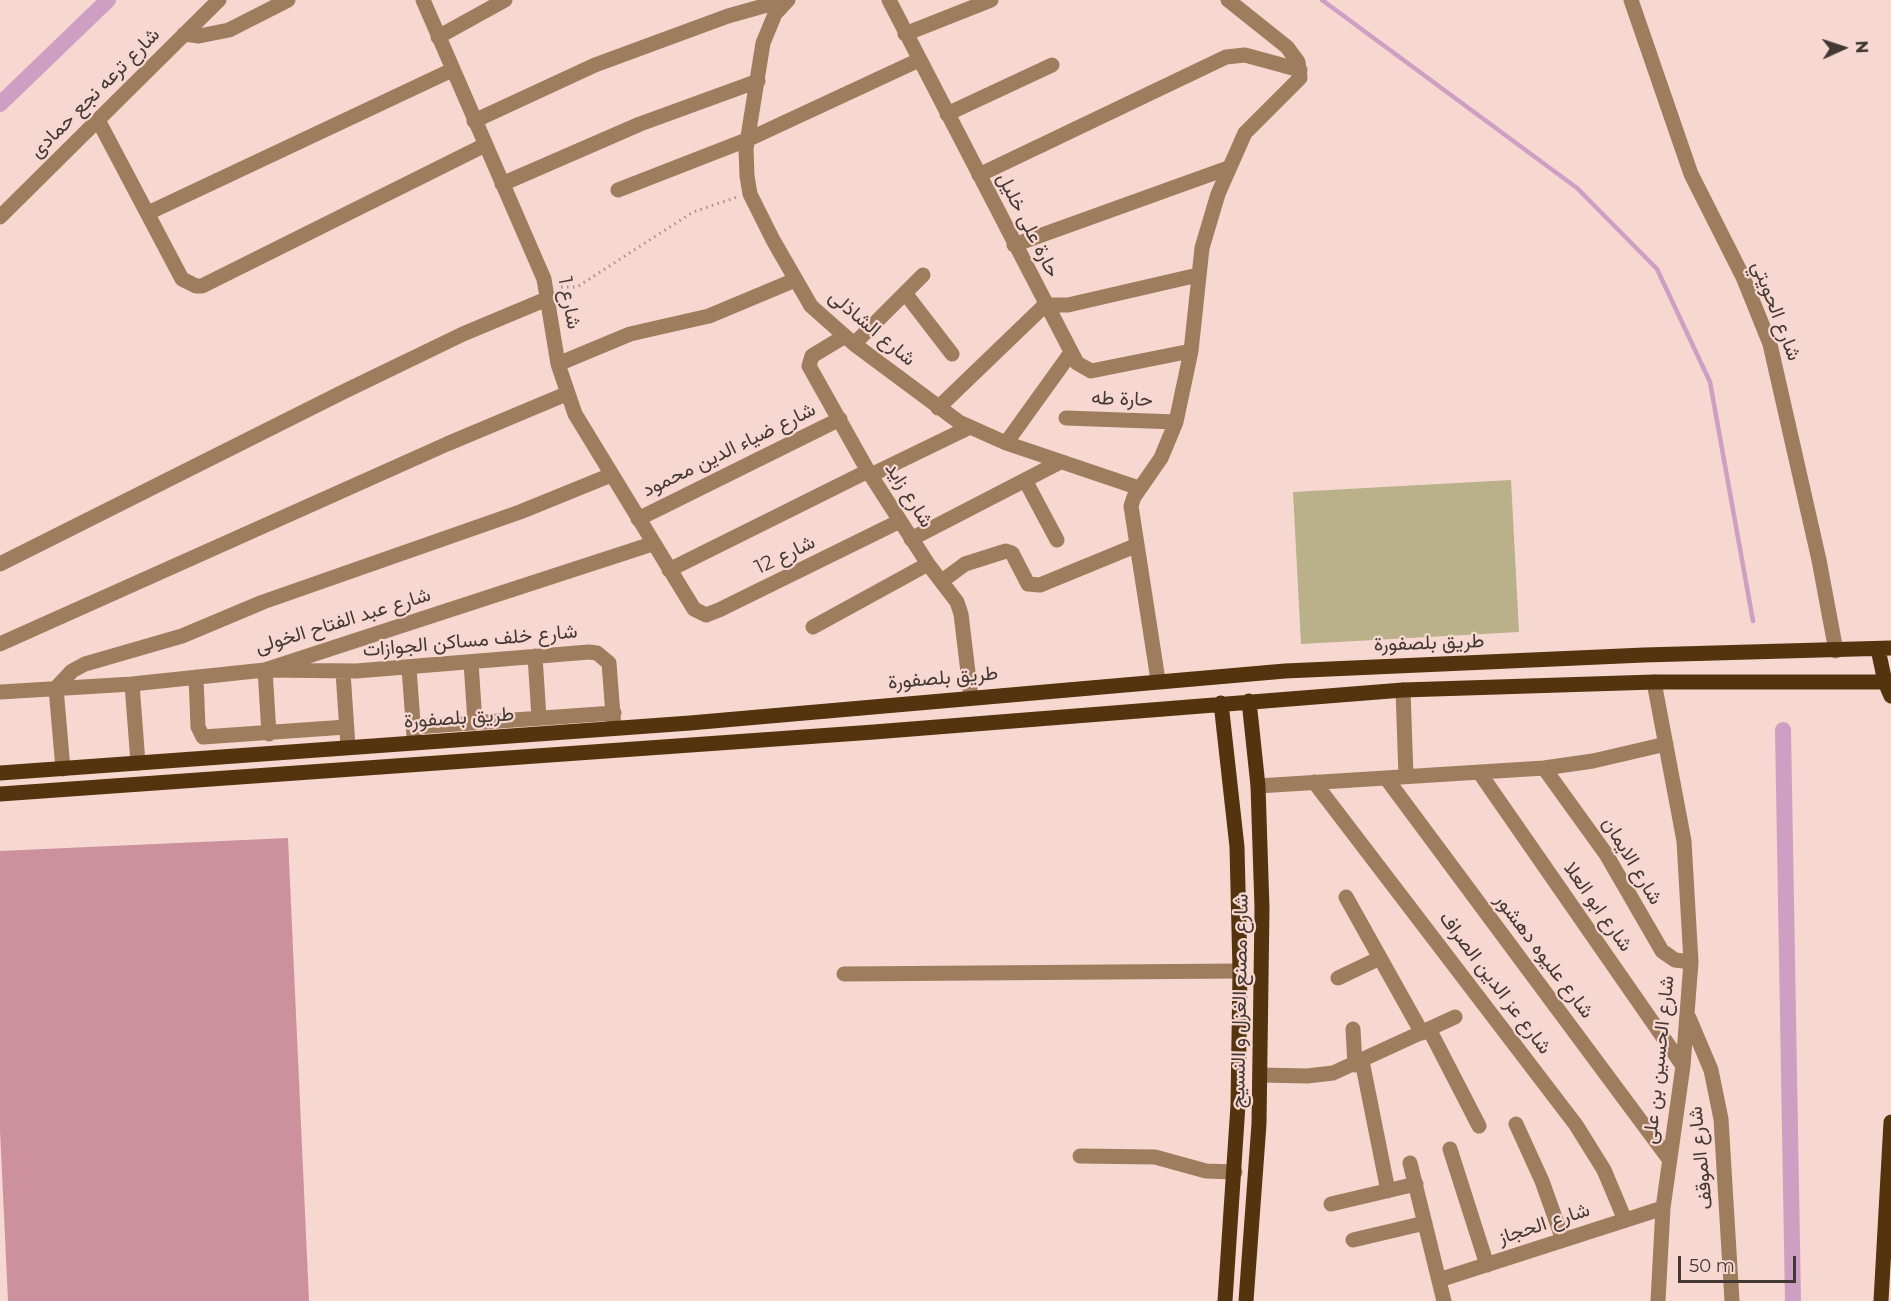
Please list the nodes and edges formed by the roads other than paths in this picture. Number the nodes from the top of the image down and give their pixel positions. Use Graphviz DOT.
graph roads {
  1 [pos="219,0"];
  2 [pos="288,0"];
  3 [pos="423,0"];
  4 [pos="505,0"];
  5 [pos="787,0"];
  6 [pos="889,0"];
  7 [pos="991,0"];
  8 [pos="1228,0"];
  9 [pos="1631,0"];
  10 [pos="184,34"];
  11 [pos="905,34"];
  12 [pos="438,37"];
  13 [pos="919,60"];
  14 [pos="1052,65"];
  15 [pos="452,70"];
  16 [pos="1300,70"];
  17 [pos="758,81"];
  18 [pos="947,114"];
  19 [pos="98,120"];
  20 [pos="474,121"];
  21 [pos="749,139"];
  22 [pos="485,145"];
  23 [pos="1228,168"];
  24 [pos="979,175"];
  25 [pos="502,184"];
  26 [pos="618,190"];
  27 [pos="148,213"];
  28 [pos="0,217"];
  29 [pos="1014,245"];
  30 [pos="923,275"];
  31 [pos="1198,275"];
  32 [pos="795,280"];
  33 [pos="548,293"];
  34 [pos="905,293"];
  35 [pos="1045,305"];
  36 [pos="850,340"];
  37 [pos="1191,351"];
  38 [pos="952,354"];
  39 [pos="1070,354"];
  40 [pos="558,364"];
  41 [pos="566,394"];
  42 [pos="938,408"];
  43 [pos="1066,418"];
  44 [pos="840,419"];
  45 [pos="1176,423"];
  46 [pos="970,427"];
  47 [pos="1006,443"];
  48 [pos="1060,462"];
  49 [pos="870,473"];
  50 [pos="611,475"];
  51 [pos="1025,480"];
  52 [pos="1139,488"];
  53 [pos="638,519"];
  54 [pos="900,521"];
  55 [pos="912,539"];
  56 [pos="1057,540"];
  57 [pos="652,544"];
  58 [pos="1135,546"];
  59 [pos="0,564"];
  60 [pos="928,564"];
  61 [pos="669,570"];
  62 [pos="942,581"];
  63 [pos="691,604"];
  64 [pos="813,627"];
  65 [pos="0,644"];
  66 [pos="1885,649"];
  67 [pos="1836,651"];
  68 [pos="535,656"];
  69 [pos="471,662"];
  70 [pos="409,668"];
  71 [pos="265,670"];
  72 [pos="343,672"];
  73 [pos="196,677"];
  74 [pos="1158,680"];
  75 [pos="1654,682"];
  76 [pos="132,684"];
  77 [pos="1889,686"];
  78 [pos="56,688"];
  79 [pos="1403,690"];
  80 [pos="0,692"];
  81 [pos="970,697"];
  82 [pos="1249,701"];
  83 [pos="1221,703"];
  84 [pos="872,706"];
  85 [pos="539,718"];
  86 [pos="614,720"];
  87 [pos="476,723"];
  88 [pos="346,728"];
  89 [pos="874,732"];
  90 [pos="269,734"];
  91 [pos="414,735"];
  92 [pos="1666,744"];
  93 [pos="348,747"];
  94 [pos="138,763"];
  95 [pos="1544,768"];
  96 [pos="63,769"];
  97 [pos="1479,772"];
  98 [pos="0,773"];
  99 [pos="1406,776"];
  100 [pos="1386,778"];
  101 [pos="1314,782"];
  102 [pos="1258,786"];
  103 [pos="0,794"];
  104 [pos="1261,846"];
  105 [pos="1237,847"];
  106 [pos="1346,897"];
  107 [pos="1380,958"];
  108 [pos="1690,962"];
  109 [pos="1262,970"];
  110 [pos="1239,971"];
  111 [pos="844,974"];
  112 [pos="1338,978"];
  113 [pos="1688,1015"];
  114 [pos="1455,1017"];
  115 [pos="1353,1029"];
  116 [pos="1425,1031"];
  117 [pos="1358,1063"];
  118 [pos="1683,1066"];
  119 [pos="1261,1076"];
  120 [pos="1891,1122"];
  121 [pos="1516,1124"];
  122 [pos="1479,1126"];
  123 [pos="1450,1149"];
  124 [pos="1080,1156"];
  125 [pos="1669,1159"];
  126 [pos="1410,1163"];
  127 [pos="1235,1172"];
  128 [pos="1256,1172"];
  129 [pos="1416,1184"];
  130 [pos="1388,1191"];
  131 [pos="1331,1204"];
  132 [pos="1663,1208"];
  133 [pos="1625,1220"];
  134 [pos="1425,1223"];
  135 [pos="1353,1240"];
  136 [pos="1563,1240"];
  137 [pos="1486,1265"];
  138 [pos="1439,1280"];
  139 [pos="1246,1298"];
  140 [pos="1222,1299"];
  141 [pos="1444,1301"];
  142 [pos="1658,1301"];
  143 [pos="1732,1301"];
  144 [pos="1881,1301"];
  1 -- 10 [label="street, شارع ترعه نجع حمادى"];
  2 -- 10 [label="street"];
  3 -- 12 [label="street, شارع 1"];
  4 -- 12 [label="street"];
  5 -- 17 [label="street, شارع الشاذلى"];
  5 -- 20 [label="street"];
  6 -- 11 [label="street, حارة على خليل"];
  7 -- 11 [label="street"];
  8 -- 16 [label="street"];
  9 -- 67 [label="street, شارع الحويتي"];
  10 -- 19 [label="street, شارع ترعه نجع حمادى"];
  11 -- 13 [label="street, حارة على خليل"];
  12 -- 15 [label="street, شارع 1"];
  13 -- 18 [label="street, حارة على خليل"];
  13 -- 21 [label="street"];
  14 -- 18 [label="street"];
  15 -- 20 [label="street, شارع 1"];
  15 -- 27 [label="street"];
  16 -- 23 [label="street"];
  16 -- 24 [label="street"];
  17 -- 21 [label="street, شارع الشاذلى"];
  17 -- 25 [label="street"];
  18 -- 24 [label="street, حارة على خليل"];
  19 -- 27 [label="street"];
  19 -- 28 [label="street, شارع ترعه نجع حمادى"];
  20 -- 22 [label="street, شارع 1"];
  21 -- 26 [label="street"];
  21 -- 32 [label="street, شارع الشاذلى"];
  22 -- 25 [label="street, شارع 1"];
  22 -- 27 [label="street"];
  23 -- 29 [label="street"];
  23 -- 31 [label="street"];
  24 -- 29 [label="street, حارة على خليل"];
  25 -- 33 [label="street, شارع 1"];
  29 -- 35 [label="street, حارة على خليل"];
  30 -- 34 [label="street"];
  31 -- 35 [label="street"];
  31 -- 37 [label="street"];
  32 -- 36 [label="street, شارع الشاذلى"];
  32 -- 40 [label="street"];
  33 -- 40 [label="street, شارع 1"];
  33 -- 59 [label="street"];
  34 -- 36 [label="street"];
  34 -- 38 [label="street"];
  35 -- 39 [label="street, حارة على خليل"];
  35 -- 42 [label="street"];
  36 -- 42 [label="street, شارع الشاذلى"];
  36 -- 44 [label="street, شارع زايد"];
  37 -- 39 [label="street, حارة على خليل"];
  37 -- 45 [label="street"];
  39 -- 47 [label="street"];
  40 -- 41 [label="street, شارع 1"];
  41 -- 50 [label="street, شارع 1"];
  41 -- 65 [label="street"];
  42 -- 46 [label="street, شارع الشاذلى"];
  43 -- 45 [label="street, حارة طه"];
  44 -- 49 [label="street, شارع زايد"];
  44 -- 53 [label="street, شارع ضياء الدين محمود"];
  45 -- 52 [label="street"];
  46 -- 47 [label="street, شارع الشاذلى"];
  46 -- 49 [label="street"];
  47 -- 48 [label="street, شارع الشاذلى"];
  48 -- 51 [label="street"];
  48 -- 52 [label="street, شارع الشاذلى"];
  49 -- 54 [label="street, شارع زايد"];
  49 -- 61 [label="street"];
  50 -- 53 [label="street, شارع 1"];
  50 -- 78 [label="street"];
  51 -- 55 [label="street"];
  51 -- 56 [label="street"];
  52 -- 58 [label="street"];
  53 -- 57 [label="street, شارع 1"];
  54 -- 55 [label="street, شارع زايد"];
  54 -- 63 [label="street, شارع 12"];
  55 -- 60 [label="street, شارع زايد"];
  57 -- 61 [label="street, شارع 1"];
  57 -- 71 [label="street, شارع عبد الفتاح الخولى"];
  58 -- 62 [label="street"];
  58 -- 74 [label="street"];
  60 -- 62 [label="street, شارع زايد"];
  60 -- 64 [label="street"];
  61 -- 63 [label="street, شارع 1"];
  62 -- 81 [label="street, شارع زايد"];
  66 -- 67 [label="main road, طريق بلصفورة"];
  66 -- 77 [label="main road"];
  67 -- 74 [label="main road, طريق بلصفورة"];
  68 -- 69 [label="street, شارع خلف مساكن الجوازات"];
  68 -- 85 [label="street"];
  68 -- 86 [label="street, شارع خلف مساكن الجوازات"];
  69 -- 70 [label="street, شارع خلف مساكن الجوازات"];
  69 -- 87 [label="street"];
  70 -- 72 [label="street, شارع خلف مساكن الجوازات"];
  70 -- 91 [label="street"];
  71 -- 72 [label="street, شارع خلف مساكن الجوازات"];
  71 -- 73 [label="street, شارع عبد الفتاح الخولى"];
  71 -- 90 [label="street"];
  72 -- 88 [label="street"];
  73 -- 76 [label="street, شارع عبد الفتاح الخولى"];
  73 -- 90 [label="street"];
  74 -- 81 [label="main road, طريق بلصفورة"];
  75 -- 77 [label="main road"];
  75 -- 79 [label="main road"];
  75 -- 92 [label="street, شارع الحسين بن على"];
  76 -- 78 [label="street, شارع عبد الفتاح الخولى"];
  76 -- 94 [label="street"];
  78 -- 80 [label="street, شارع عبد الفتاح الخولى"];
  78 -- 96 [label="street"];
  79 -- 82 [label="main road"];
  79 -- 99 [label="street"];
  81 -- 84 [label="main road, طريق بلصفورة"];
  82 -- 83 [label="main road"];
  82 -- 102 [label="main road, شارع مصنع الغزل و النسيج"];
  83 -- 89 [label="main road"];
  83 -- 105 [label="main road, شارع مصنع الغزل و النسيج"];
  84 -- 86 [label="main road, طريق بلصفورة"];
  84 -- 89 [label="main road"];
  85 -- 86 [label="street"];
  85 -- 87 [label="street"];
  86 -- 91 [label="main road, طريق بلصفورة"];
  87 -- 91 [label="street"];
  88 -- 90 [label="street"];
  88 -- 93 [label="street"];
  89 -- 103 [label="main road"];
  91 -- 93 [label="main road, طريق بلصفورة"];
  92 -- 95 [label="street"];
  92 -- 108 [label="street, شارع الحسين بن على"];
  93 -- 94 [label="main road, طريق بلصفورة"];
  94 -- 96 [label="main road, طريق بلصفورة"];
  95 -- 97 [label="street"];
  95 -- 108 [label="street, شارع الايمان"];
  96 -- 98 [label="main road, طريق بلصفورة"];
  97 -- 99 [label="street"];
  97 -- 118 [label="street, شارع ابو العلا"];
  99 -- 100 [label="street"];
  100 -- 101 [label="street"];
  100 -- 125 [label="street, شارع عليوه دهشور"];
  101 -- 102 [label="street"];
  101 -- 133 [label="street, شارع عز الدين الصراف"];
  102 -- 104 [label="main road, شارع مصنع الغزل و النسيج"];
  104 -- 105 [label="main road"];
  104 -- 109 [label="main road, شارع مصنع الغزل و النسيج"];
  105 -- 110 [label="main road, شارع مصنع الغزل و النسيج"];
  106 -- 107 [label="street"];
  107 -- 112 [label="street"];
  107 -- 116 [label="street"];
  108 -- 113 [label="street, شارع الحسين بن على"];
  109 -- 110 [label="main road"];
  109 -- 119 [label="main road, شارع مصنع الغزل و النسيج"];
  110 -- 111 [label="street"];
  110 -- 127 [label="main road, شارع مصنع الغزل و النسيج"];
  113 -- 118 [label="street, شارع الحسين بن على"];
  113 -- 143 [label="street, شارع الموقف"];
  114 -- 116 [label="street"];
  115 -- 117 [label="street"];
  116 -- 117 [label="street"];
  116 -- 122 [label="street"];
  117 -- 119 [label="street"];
  117 -- 130 [label="street"];
  118 -- 125 [label="street, شارع الحسين بن على"];
  119 -- 128 [label="main road, شارع مصنع الغزل و النسيج"];
  120 -- 144 [label="main road"];
  121 -- 136 [label="street"];
  123 -- 137 [label="street"];
  124 -- 127 [label="street"];
  125 -- 132 [label="street, شارع الحسين بن على"];
  126 -- 129 [label="street"];
  127 -- 128 [label="main road"];
  127 -- 140 [label="main road, شارع مصنع الغزل و النسيج"];
  128 -- 139 [label="main road, شارع مصنع الغزل و النسيج"];
  129 -- 130 [label="street"];
  129 -- 134 [label="street"];
  130 -- 131 [label="street"];
  132 -- 133 [label="street, شارع الحجاز"];
  132 -- 142 [label="street, شارع الحسين بن على"];
  133 -- 136 [label="street, شارع الحجاز"];
  134 -- 135 [label="street"];
  134 -- 138 [label="street"];
  136 -- 137 [label="street, شارع الحجاز"];
  137 -- 138 [label="street, شارع الحجاز"];
  138 -- 141 [label="street"];
  139 -- 140 [label="main road"];
}
